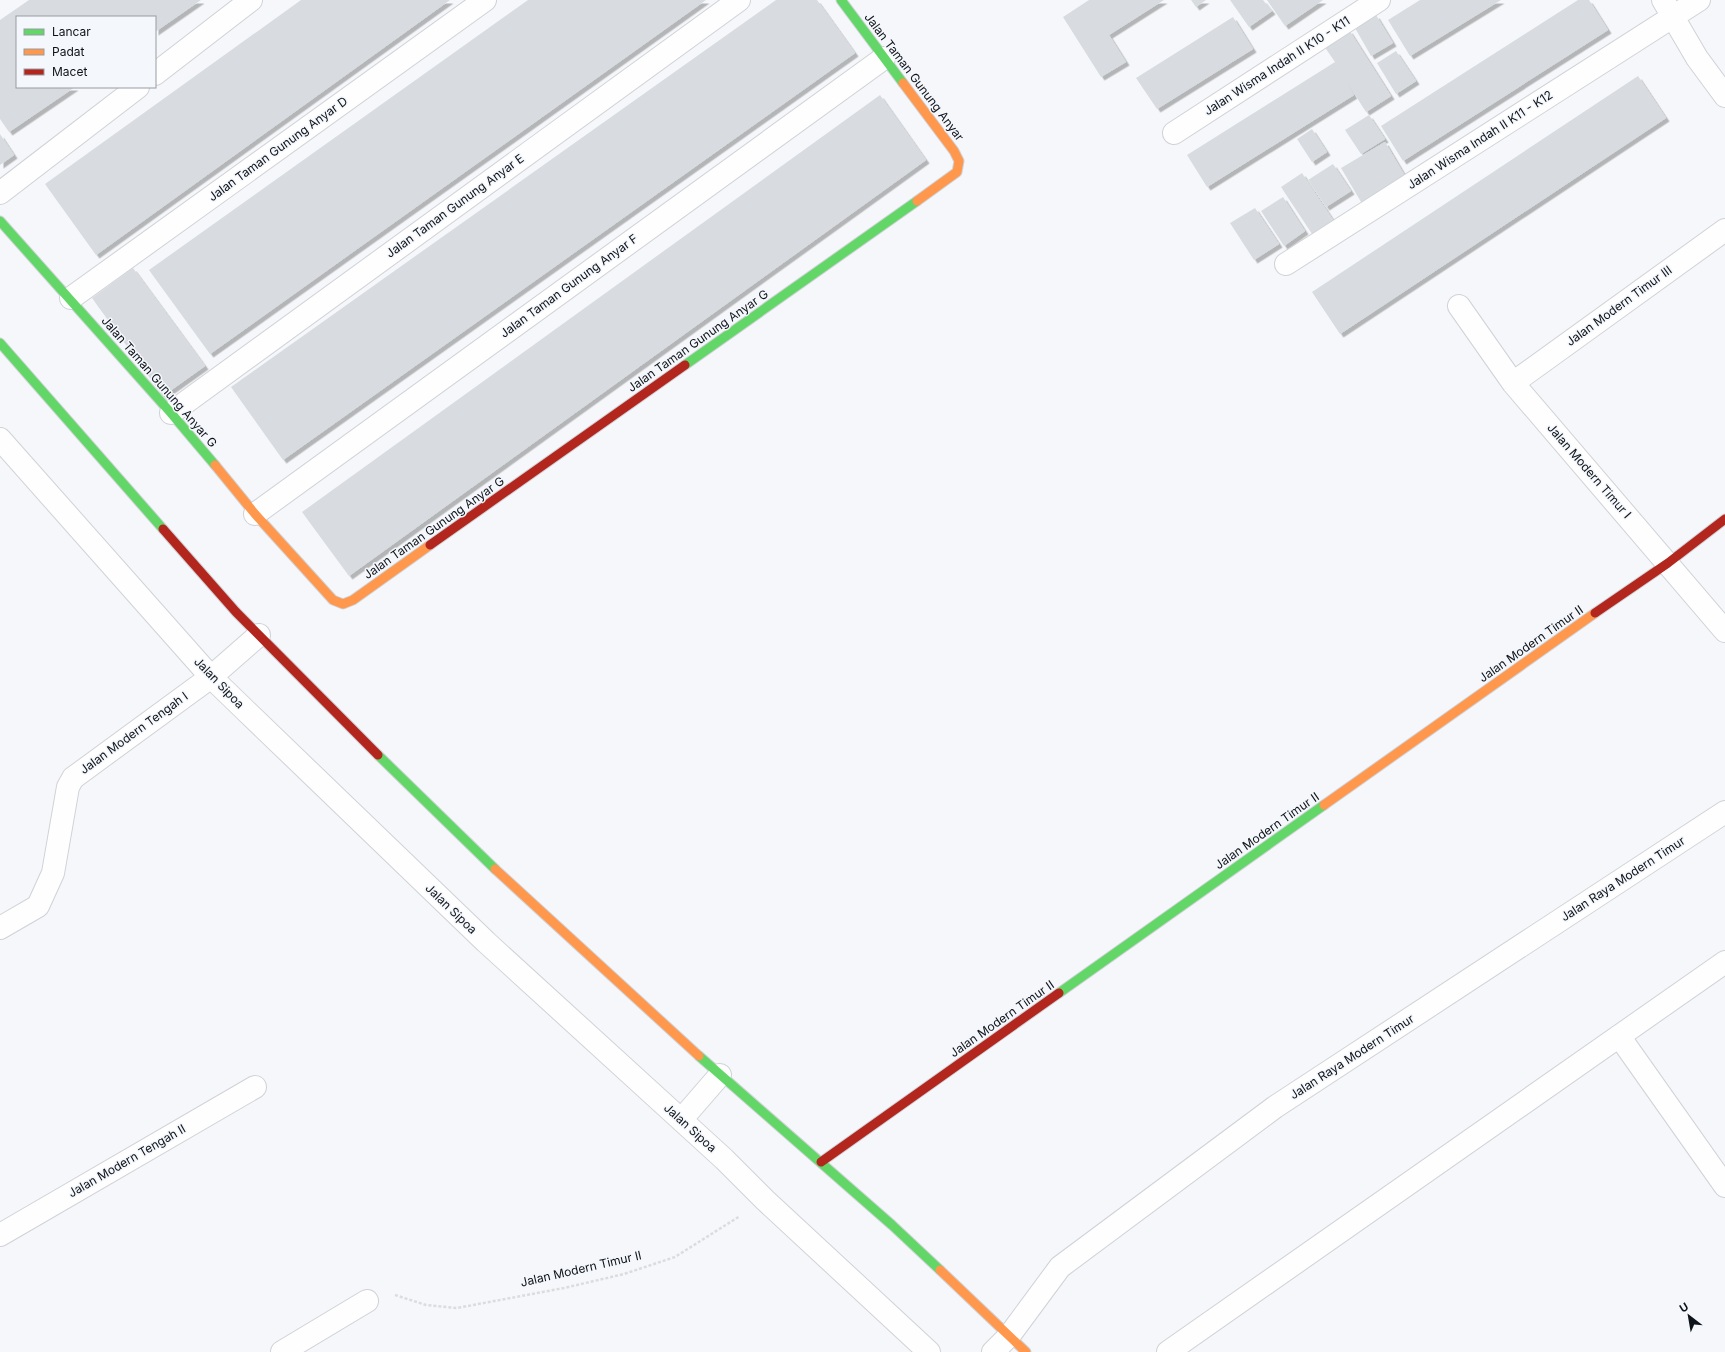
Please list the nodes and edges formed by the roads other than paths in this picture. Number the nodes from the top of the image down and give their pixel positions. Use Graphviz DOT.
graph roads {
  1 [pos="252,0"];
  2 [pos="485,0"];
  3 [pos="739,0"];
  4 [pos="841,0"];
  5 [pos="1379,0"];
  6 [pos="1699,0"];
  7 [pos="1668,8"];
  8 [pos="884,58"];
  9 [pos="156,73"];
  10 [pos="137,88"];
  11 [pos="1725,96"];
  12 [pos="1174,133"];
  13 [pos="957,172"];
  14 [pos="0,193"];
  15 [pos="0,221"];
  16 [pos="1725,230"];
  17 [pos="1286,264"];
  18 [pos="70,298"];
  19 [pos="1459,306"];
  20 [pos="0,343"];
  21 [pos="1513,382"];
  22 [pos="171,413"];
  23 [pos="0,440"];
  24 [pos="255,514"];
  25 [pos="1725,519"];
  26 [pos="1668,563"];
  27 [pos="1725,631"];
  28 [pos="259,635"];
  29 [pos="212,677"];
  30 [pos="1725,812"];
  31 [pos="0,928"];
  32 [pos="1725,962"];
  33 [pos="1620,1036"];
  34 [pos="720,1075"];
  35 [pos="255,1087"];
  36 [pos="680,1120"];
  37 [pos="821,1162"];
  38 [pos="1725,1186"];
  39 [pos="0,1235"];
  40 [pos="367,1301"];
  41 [pos="1009,1336"];
  42 [pos="282,1352"];
  43 [pos="929,1352"];
  44 [pos="993,1352"];
  45 [pos="1026,1352"];
  46 [pos="1168,1352"];
  1 -- 9 [label="street"];
  2 -- 18 [label="street, Jalan Taman Gunung Anyar D"];
  3 -- 22 [label="street, Jalan Taman Gunung Anyar E"];
  4 -- 8 [label="street, Jalan Taman Gunung Anyar"];
  5 -- 12 [label="street, Jalan Wisma Indah II K10 - K11"];
  6 -- 7 [label="street, Jalan Wisma Indah II K11 - K12"];
  7 -- 11 [label="street"];
  7 -- 17 [label="street, Jalan Wisma Indah II K11 - K12"];
  8 -- 13 [label="street, Jalan Taman Gunung Anyar"];
  8 -- 24 [label="street, Jalan Taman Gunung Anyar F"];
  10 -- 14 [label="street"];
  13 -- 24 [label="street, Jalan Taman Gunung Anyar G"];
  15 -- 18 [label="street, Jalan Taman Gunung Anyar G"];
  16 -- 21 [label="street, Jalan Modern Timur III"];
  18 -- 22 [label="street, Jalan Taman Gunung Anyar G"];
  19 -- 21 [label="street, Jalan Modern Timur I"];
  20 -- 28 [label="street"];
  21 -- 26 [label="street, Jalan Modern Timur I"];
  22 -- 24 [label="street, Jalan Taman Gunung Anyar G"];
  23 -- 29 [label="street, Jalan Sipoa"];
  25 -- 26 [label="street, Jalan Modern Timur II"];
  26 -- 27 [label="street, Jalan Modern Timur I"];
  26 -- 37 [label="street, Jalan Modern Timur II"];
  28 -- 29 [label="street, Jalan Modern Tengah I"];
  28 -- 34 [label="street"];
  29 -- 31 [label="street, Jalan Modern Tengah I"];
  29 -- 36 [label="street, Jalan Sipoa"];
  30 -- 41 [label="street, Jalan Raya Modern Timur"];
  32 -- 33 [label="street"];
  33 -- 38 [label="street"];
  33 -- 46 [label="street"];
  34 -- 36 [label="street"];
  34 -- 37 [label="street"];
  35 -- 39 [label="street, Jalan Modern Tengah II"];
  36 -- 43 [label="street, Jalan Sipoa"];
  37 -- 41 [label="street"];
  40 -- 42 [label="street"];
  41 -- 44 [label="street, Jalan Raya Modern Timur"];
  41 -- 45 [label="street"];
}
